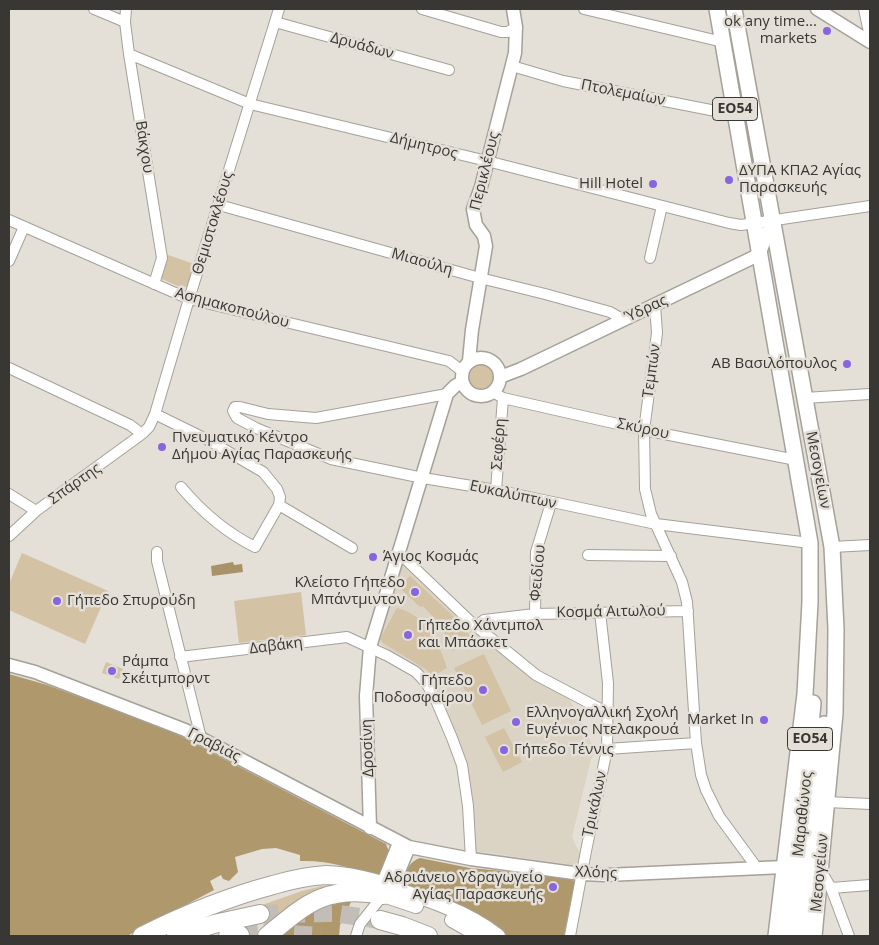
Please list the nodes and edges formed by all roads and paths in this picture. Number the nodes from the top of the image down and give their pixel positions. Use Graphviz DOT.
graph roads {
  1 [pos="94,9"];
  2 [pos="126,9"];
  3 [pos="279,9"];
  4 [pos="422,9"];
  5 [pos="513,9"];
  6 [pos="584,9"];
  7 [pos="717,9"];
  8 [pos="734,9"];
  9 [pos="817,9"];
  10 [pos="864,9"];
  11 [pos="125,22"];
  12 [pos="275,22"];
  13 [pos="516,27"];
  14 [pos="870,37"];
  15 [pos="723,42"];
  16 [pos="870,42"];
  17 [pos="129,54"];
  18 [pos="512,66"];
  19 [pos="449,70"];
  20 [pos="250,104"];
  21 [pos="736,116"];
  22 [pos="487,161"];
  23 [pos="219,205"];
  24 [pos="662,206"];
  25 [pos="870,206"];
  26 [pos="9,220"];
  27 [pos="772,221"];
  28 [pos="755,223"];
  29 [pos="24,227"];
  30 [pos="760,253"];
  31 [pos="650,258"];
  32 [pos="9,260"];
  33 [pos="480,278"];
  34 [pos="154,284"];
  35 [pos="189,299"];
  36 [pos="655,305"];
  37 [pos="624,320"];
  38 [pos="9,368"];
  39 [pos="465,371"];
  40 [pos="500,377"];
  41 [pos="447,394"];
  42 [pos="870,394"];
  43 [pos="498,395"];
  44 [pos="804,398"];
  45 [pos="155,414"];
  46 [pos="644,430"];
  47 [pos="142,434"];
  48 [pos="796,460"];
  49 [pos="423,478"];
  50 [pos="181,487"];
  51 [pos="496,490"];
  52 [pos="9,494"];
  53 [pos="551,503"];
  54 [pos="279,505"];
  55 [pos="36,511"];
  56 [pos="656,524"];
  57 [pos="9,536"];
  58 [pos="810,543"];
  59 [pos="870,546"];
  60 [pos="832,547"];
  61 [pos="352,548"];
  62 [pos="156,552"];
  63 [pos="400,553"];
  64 [pos="588,555"];
  65 [pos="670,556"];
  66 [pos="688,611"];
  67 [pos="600,612"];
  68 [pos="534,614"];
  69 [pos="476,626"];
  70 [pos="836,629"];
  71 [pos="370,647"];
  72 [pos="180,657"];
  73 [pos="9,665"];
  74 [pos="608,713"];
  75 [pos="201,738"];
  76 [pos="696,743"];
  77 [pos="607,749"];
  78 [pos="827,802"];
  79 [pos="870,804"];
  80 [pos="370,828"];
  81 [pos="404,845"];
  82 [pos="471,859"];
  83 [pos="784,866"];
  84 [pos="757,868"];
  85 [pos="820,870"];
  86 [pos="581,874"];
  87 [pos="870,885"];
  88 [pos="831,888"];
  89 [pos="386,889"];
  90 [pos="260,914"];
  91 [pos="142,936"];
  92 [pos="176,936"];
  93 [pos="267,936"];
  94 [pos="356,936"];
  95 [pos="396,936"];
  96 [pos="428,936"];
  97 [pos="480,936"];
  98 [pos="498,936"];
  99 [pos="570,936"];
  100 [pos="776,936"];
  101 [pos="791,936"];
  102 [pos="802,936"];
  103 [pos="814,936"];
  104 [pos="850,936"];
  1 -- 11 [label="street"];
  2 -- 11 [label="street, Βάκχου"];
  3 -- 12 [label="street, Θεμιστοκλέους"];
  4 -- 13 [label="street"];
  5 -- 13 [label="street, Περικλέους"];
  6 -- 15 [label="street"];
  7 -- 15 [label="main road, Μεσογείων / ΕΟ54"];
  8 -- 27 [label="main road, Μεσογείων / ΕΟ54"];
  9 -- 16 [label="street"];
  10 -- 14 [label="street"];
  11 -- 17 [label="street, Βάκχου"];
  12 -- 19 [label="street, Δρυάδων"];
  12 -- 20 [label="street, Θεμιστοκλέους"];
  13 -- 18 [label="street, Περικλέους"];
  15 -- 21 [label="main road, Μεσογείων / ΕΟ54"];
  17 -- 20 [label="street, Δήμητρος"];
  17 -- 34 [label="street, Βάκχου"];
  18 -- 21 [label="street, Πτολεμαίων"];
  18 -- 22 [label="street, Περικλέους"];
  20 -- 22 [label="street, Δήμητρος"];
  20 -- 23 [label="street, Θεμιστοκλέους"];
  21 -- 28 [label="main road, Μεσογείων / ΕΟ54"];
  22 -- 24 [label="street, Δήμητρος"];
  22 -- 33 [label="street, Περικλέους"];
  23 -- 33 [label="street, Μιαούλη"];
  23 -- 35 [label="street, Θεμιστοκλέους"];
  24 -- 28 [label="street, Δήμητρος"];
  24 -- 31 [label="street"];
  25 -- 27 [label="street, Δήμητρος"];
  26 -- 29 [label="street, Ασημακοπούλου"];
  27 -- 28 [label="street, Δήμητρος"];
  27 -- 30 [label="street"];
  27 -- 44 [label="main road, Μεσογείων / ΕΟ54"];
  28 -- 30 [label="main road, Μεσογείων / ΕΟ54"];
  29 -- 32 [label="street"];
  29 -- 34 [label="street, Ασημακοπούλου"];
  30 -- 36 [label="street, Ύδρας"];
  30 -- 48 [label="main road, Μεσογείων / ΕΟ54"];
  33 -- 37 [label="street, Μιαούλη"];
  33 -- 39 [label="street, Περικλέους"];
  34 -- 35 [label="street, Ασημακοπούλου"];
  35 -- 39 [label="street, Ασημακοπούλου"];
  35 -- 45 [label="street, Θεμιστοκλέους"];
  36 -- 37 [label="street, Ύδρας"];
  36 -- 46 [label="street, Τεμπών"];
  37 -- 40 [label="street, Ύδρας"];
  38 -- 47 [label="street"];
  39 -- 40 [label="street"];
  39 -- 41 [label="street"];
  39 -- 43 [label="street"];
  40 -- 43 [label="street"];
  41 -- 49 [label="street"];
  41 -- 49 [label="street, Ευκαλύπτων"];
  42 -- 44 [label="street"];
  43 -- 46 [label="street, Σκύρου"];
  43 -- 51 [label="street, Σεφέρη"];
  44 -- 60 [label="main road, Μεσογείων / ΕΟ54"];
  45 -- 47 [label="street, Θεμιστοκλέους"];
  45 -- 54 [label="street"];
  46 -- 48 [label="street, Σκύρου"];
  46 -- 56 [label="street, Τεμπών"];
  47 -- 55 [label="street, Σπάρτης"];
  48 -- 58 [label="main road, Μεσογείων / ΕΟ54"];
  49 -- 51 [label="street, Ευκαλύπτων"];
  49 -- 63 [label="street"];
  50 -- 54 [label="street"];
  51 -- 53 [label="street, Ευκαλύπτων"];
  52 -- 55 [label="street"];
  53 -- 56 [label="street, Ευκαλύπτων"];
  53 -- 68 [label="street, Φειδίου"];
  54 -- 61 [label="street"];
  55 -- 57 [label="street, Σπάρτης"];
  56 -- 58 [label="street, Ευκαλύπτων"];
  56 -- 65 [label="street, Τεμπών"];
  58 -- 83 [label="main road, Μεσογείων / ΕΟ54"];
  58 -- 101 [label="main road, Μαραθώνος / ΕΟ54"];
  59 -- 60 [label="street"];
  60 -- 70 [label="main road, Μεσογείων / ΕΟ54"];
  62 -- 72 [label="street"];
  63 -- 69 [label="street"];
  63 -- 71 [label="street, Δροσίνη"];
  64 -- 65 [label="street"];
  65 -- 66 [label="street, Τεμπών"];
  66 -- 67 [label="street, Κοσμά Αιτωλού"];
  66 -- 76 [label="street, Τεμπών"];
  67 -- 68 [label="street, Κοσμά Αιτωλού"];
  67 -- 74 [label="street, Τρικάλων"];
  68 -- 69 [label="street, Κοσμά Αιτωλού"];
  69 -- 74 [label="street"];
  70 -- 78 [label="main road, Μεσογείων / ΕΟ54"];
  70 -- 102 [label="main road, Μαραθώνος / ΕΟ54"];
  71 -- 72 [label="street, Δαβάκη"];
  71 -- 80 [label="street, Δροσίνη"];
  71 -- 82 [label="street, Δαβάκη"];
  72 -- 75 [label="street"];
  73 -- 75 [label="street, Γραβιάς"];
  74 -- 77 [label="street, Τρικάλων"];
  75 -- 80 [label="street, Γραβιάς"];
  76 -- 77 [label="street"];
  76 -- 84 [label="street, Τεμπών"];
  77 -- 86 [label="street, Τρικάλων"];
  78 -- 79 [label="street"];
  78 -- 85 [label="main road, Μεσογείων / ΕΟ54"];
  80 -- 81 [label="street, Γραβιάς"];
  81 -- 82 [label="street, Χλόης"];
  81 -- 89 [label="street"];
  82 -- 86 [label="street, Χλόης"];
  83 -- 84 [label="street, Χλόης"];
  83 -- 100 [label="main road, Μεσογείων / ΕΟ54"];
  84 -- 86 [label="street, Χλόης"];
  85 -- 88 [label="street"];
  85 -- 103 [label="main road, Μεσογείων / ΕΟ54"];
  86 -- 99 [label="street, Τρικάλων"];
  87 -- 88 [label="street"];
  88 -- 104 [label="street"];
  89 -- 91 [label="highway"];
  89 -- 93 [label="highway"];
  89 -- 94 [label="street"];
  89 -- 97 [label="main road"];
  89 -- 98 [label="main road"];
  90 -- 92 [label="highway"];
  95 -- 96 [label="highway"];
}
